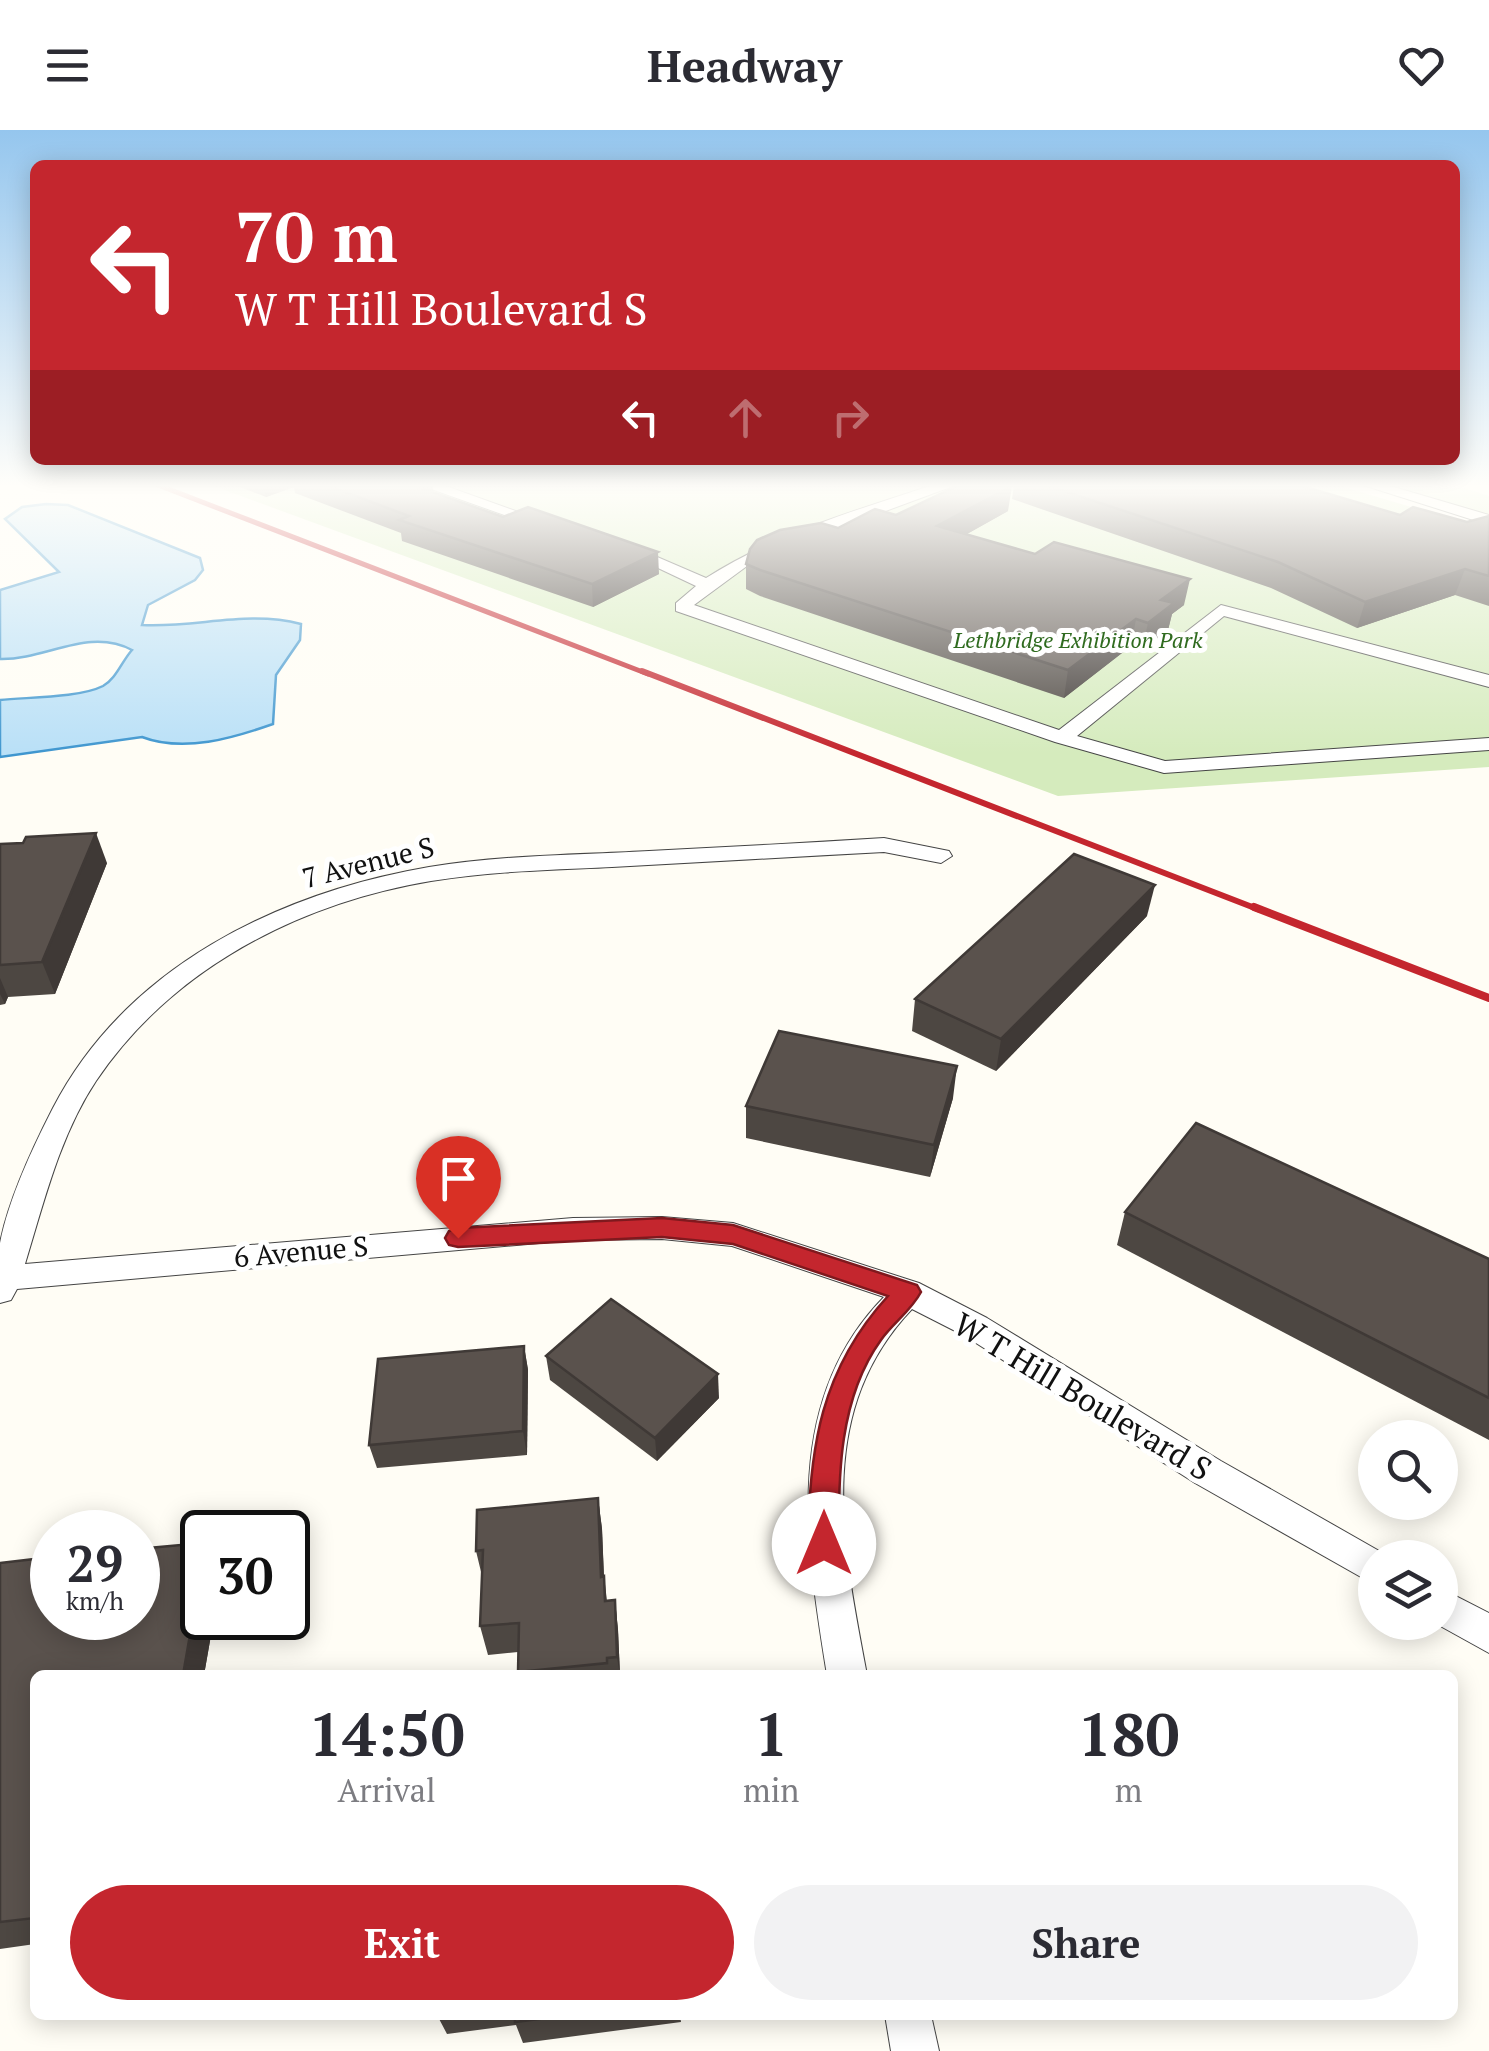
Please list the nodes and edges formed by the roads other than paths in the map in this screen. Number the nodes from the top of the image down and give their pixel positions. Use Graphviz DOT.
graph roads {
  1 [pos="683,575"];
  2 [pos="722,575"];
  3 [pos="706,584"];
  4 [pos="1489,681"];
  5 [pos="1062,738"];
  6 [pos="1489,744"];
  7 [pos="941,856"];
  8 [pos="662,1228"];
  9 [pos="2,1282"];
  10 [pos="908,1292"];
  11 [pos="1358,1558"];
  12 [pos="1458,1616"];
  13 [pos="1489,1634"];
  14 [pos="846,1670"];
  15 [pos="909,2020"];
  16 [pos="915,2051"];
  1 -- 3 [label="street"];
  2 -- 3 [label="street"];
  3 -- 5 [label="street"];
  4 -- 5 [label="street"];
  5 -- 6 [label="street"];
  7 -- 9 [label="street, 7 Avenue S"];
  8 -- 9 [label="street, 6 Avenue S"];
  8 -- 10 [label="street, W T Hill Boulevard S"];
  10 -- 11 [label="street, W T Hill Boulevard S"];
  10 -- 14 [label="street"];
  12 -- 13 [label="street"];
  15 -- 16 [label="street"];
}
